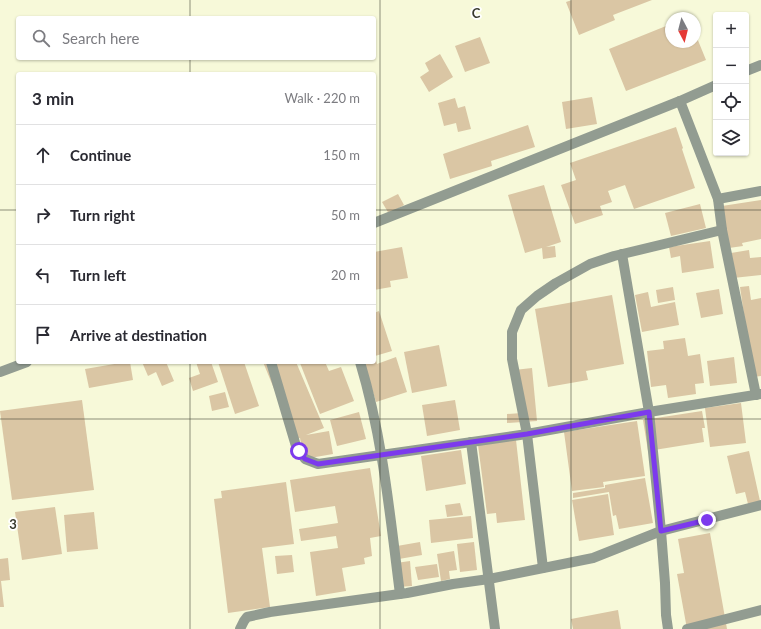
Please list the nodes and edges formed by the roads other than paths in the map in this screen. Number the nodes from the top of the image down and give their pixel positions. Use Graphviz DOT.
graph roads {
  1 [pos="761,64"];
  2 [pos="749,70"];
  3 [pos="713,86"];
  4 [pos="680,101"];
  5 [pos="761,191"];
  6 [pos="718,199"];
  7 [pos="376,222"];
  8 [pos="722,230"];
  9 [pos="622,254"];
  10 [pos="22,364"];
  11 [pos="272,364"];
  12 [pos="361,364"];
  13 [pos="0,372"];
  14 [pos="758,394"];
  15 [pos="649,412"];
  16 [pos="527,434"];
  17 [pos="471,442"];
  18 [pos="382,454"];
  19 [pos="761,505"];
  20 [pos="661,531"];
  21 [pos="543,568"];
  22 [pos="489,579"];
  23 [pos="400,594"];
  24 [pos="761,610"];
  25 [pos="240,629"];
  26 [pos="495,629"];
  27 [pos="668,629"];
  28 [pos="687,629"];
  1 -- 2 [label="street"];
  3 -- 4 [label="street"];
  4 -- 6 [label="street"];
  4 -- 7 [label="street"];
  5 -- 6 [label="street"];
  6 -- 8 [label="street"];
  8 -- 9 [label="street"];
  8 -- 14 [label="street"];
  9 -- 15 [label="street"];
  9 -- 16 [label="street"];
  10 -- 13 [label="street"];
  11 -- 18 [label="street"];
  12 -- 18 [label="street"];
  14 -- 15 [label="street"];
  15 -- 16 [label="street"];
  15 -- 20 [label="street"];
  16 -- 17 [label="street"];
  16 -- 21 [label="street"];
  17 -- 18 [label="street"];
  17 -- 22 [label="street"];
  18 -- 23 [label="street"];
  19 -- 20 [label="street"];
  20 -- 21 [label="street"];
  20 -- 27 [label="street"];
  21 -- 22 [label="street"];
  22 -- 23 [label="street"];
  22 -- 26 [label="street"];
  23 -- 25 [label="street"];
  24 -- 28 [label="street"];
}
